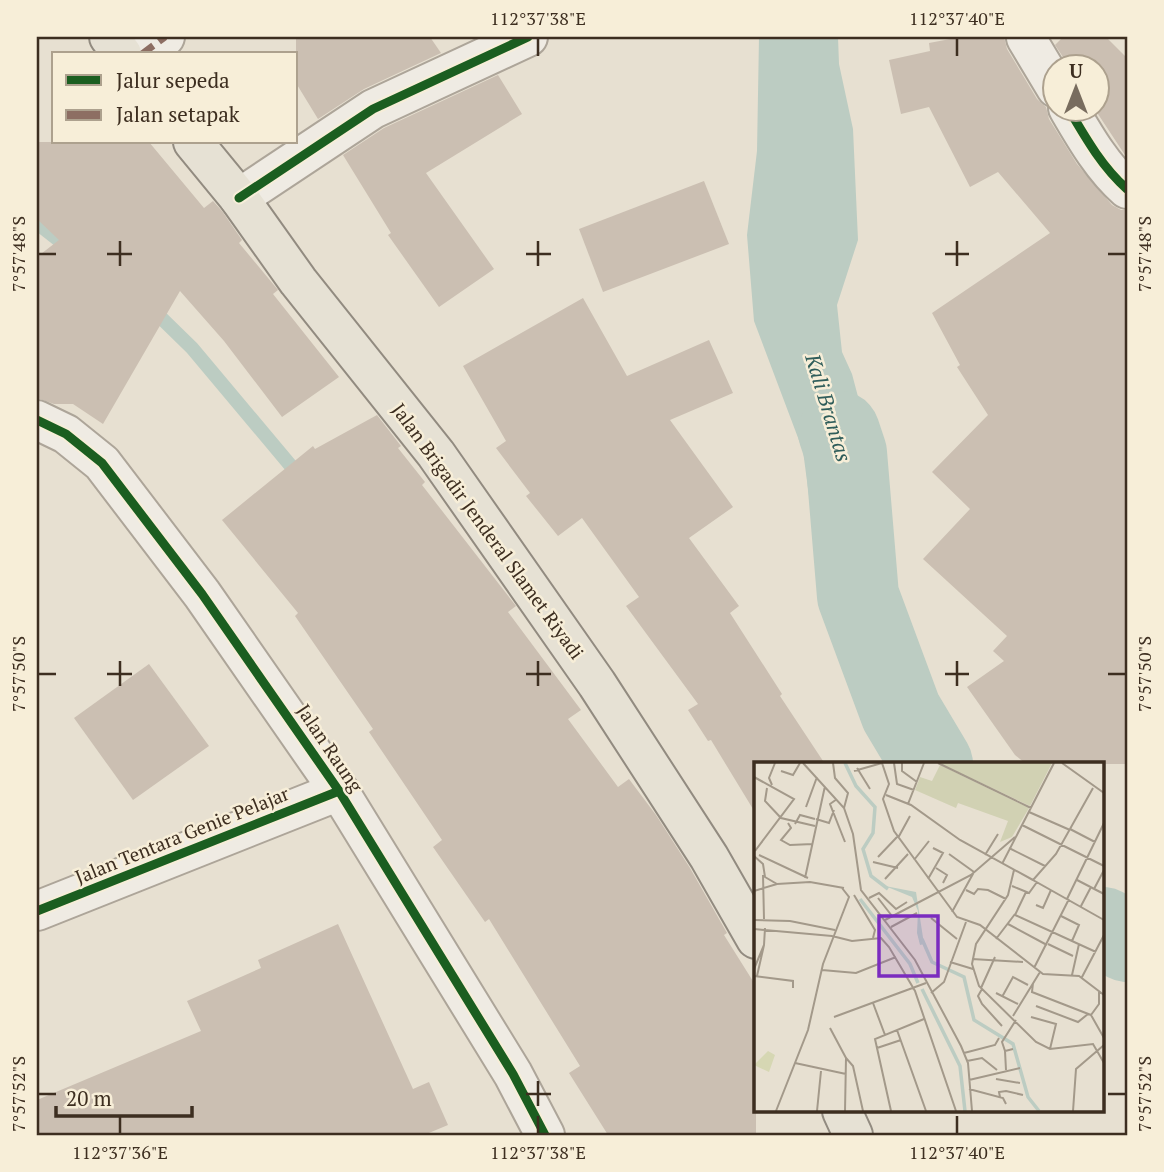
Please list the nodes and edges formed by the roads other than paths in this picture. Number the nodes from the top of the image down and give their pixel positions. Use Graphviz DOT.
graph roads {
  1 [pos="109,37"];
  2 [pos="165,37"];
  3 [pos="528,37"];
  4 [pos="1026,38"];
  5 [pos="120,52"];
  6 [pos="145,52"];
  7 [pos="1042,66"];
  8 [pos="1076,122"];
  9 [pos="195,144"];
  10 [pos="1127,189"];
  11 [pos="239,198"];
  12 [pos="37,420"];
  13 [pos="339,791"];
  14 [pos="37,911"];
  15 [pos="754,936"];
  16 [pos="842,1112"];
  17 [pos="545,1135"];
  18 [pos="853,1135"];
  1 -- 5 [label="main road"];
  2 -- 6 [label="street"];
  3 -- 11 [label="street"];
  4 -- 7 [label="street"];
  8 -- 10 [label="street"];
  9 -- 11 [label="main road, Jalan Brigadir Jenderal Slamet Riyadi"];
  11 -- 15 [label="main road, Jalan Brigadir Jenderal Slamet Riyadi"];
  12 -- 13 [label="street, Jalan Raung"];
  13 -- 14 [label="street, Jalan Tentara Genie Pelajar"];
  13 -- 17 [label="street, Jalan Raung"];
  16 -- 18 [label="main road"];
}
